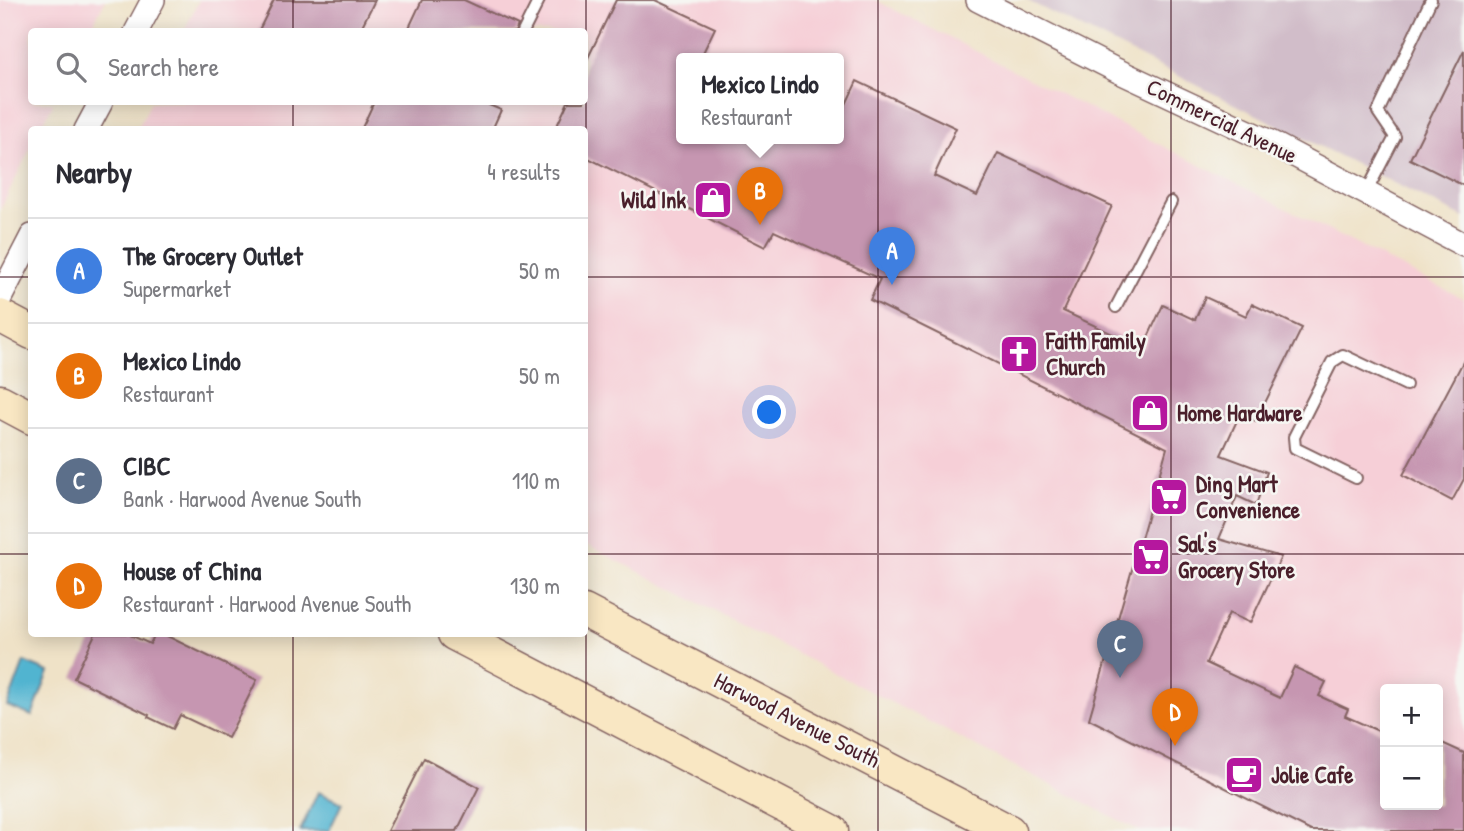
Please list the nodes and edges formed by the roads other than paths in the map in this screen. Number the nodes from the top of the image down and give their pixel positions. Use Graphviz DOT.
graph roads {
  1 [pos="153,0"];
  2 [pos="539,0"];
  3 [pos="978,0"];
  4 [pos="1428,1"];
  5 [pos="138,28"];
  6 [pos="525,28"];
  7 [pos="98,105"];
  8 [pos="88,126"];
  9 [pos="1366,193"];
  10 [pos="1171,202"];
  11 [pos="28,244"];
  12 [pos="1464,245"];
  13 [pos="0,298"];
  14 [pos="1116,307"];
  15 [pos="0,316"];
  16 [pos="28,330"];
  17 [pos="1406,385"];
  18 [pos="0,401"];
  19 [pos="28,416"];
  20 [pos="1356,478"];
  21 [pos="588,613"];
  22 [pos="460,637"];
  23 [pos="998,829"];
  24 [pos="832,831"];
  1 -- 5 [label="street"];
  2 -- 6 [label="lane"];
  3 -- 9 [label="street, Commercial Avenue"];
  4 -- 9 [label="lane"];
  7 -- 8 [label="street"];
  9 -- 12 [label="street, Commercial Avenue"];
  10 -- 14 [label="lane"];
  11 -- 13 [label="street"];
  15 -- 16 [label="main road"];
  17 -- 20 [label="lane"];
  18 -- 19 [label="main road"];
  21 -- 23 [label="main road, Harwood Avenue South"];
  22 -- 24 [label="main road"];
}
